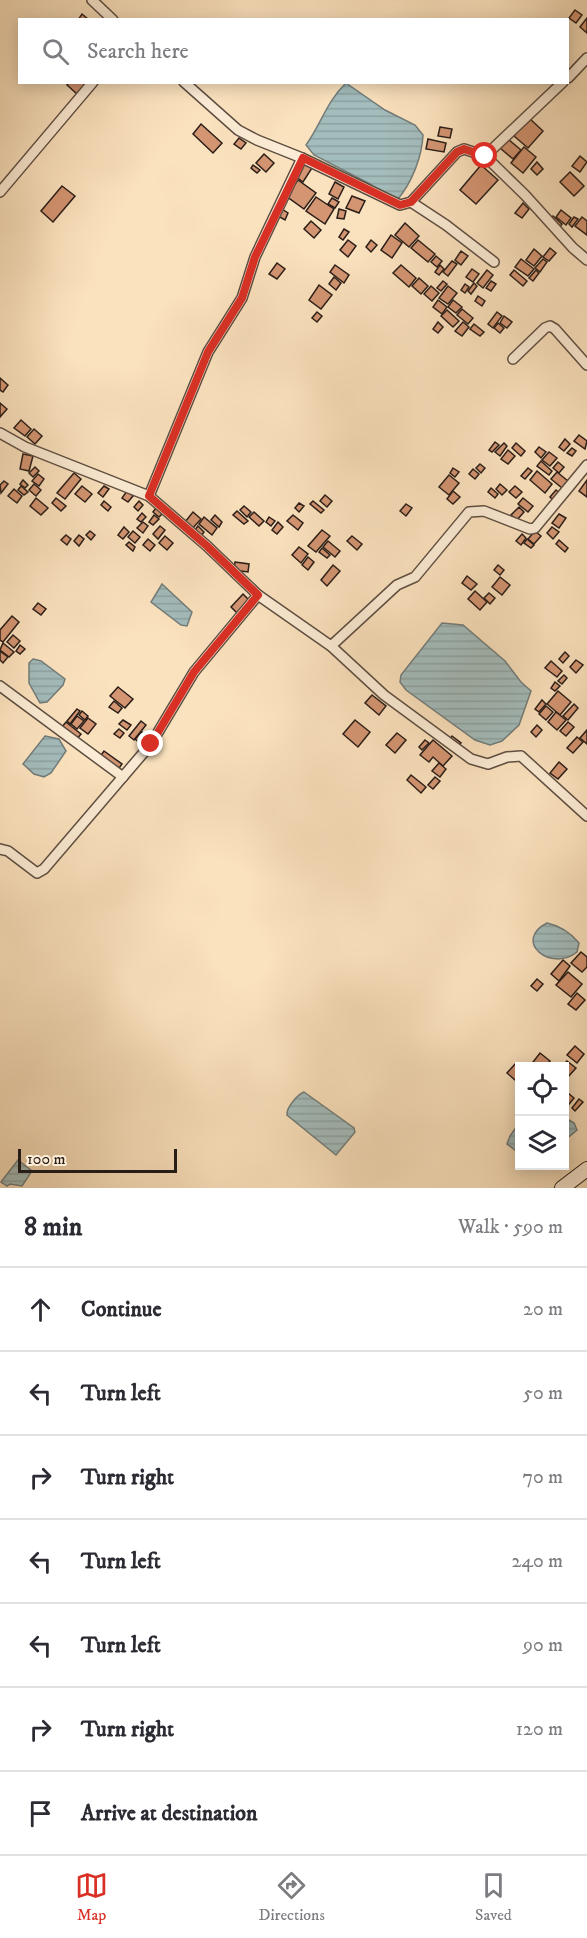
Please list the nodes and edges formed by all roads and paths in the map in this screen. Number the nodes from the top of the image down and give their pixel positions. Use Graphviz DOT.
graph roads {
  1 [pos="92,0"];
  2 [pos="111,18"];
  3 [pos="587,58"];
  4 [pos="569,76"];
  5 [pos="91,84"];
  6 [pos="186,84"];
  7 [pos="561,84"];
  8 [pos="485,156"];
  9 [pos="303,158"];
  10 [pos="0,192"];
  11 [pos="411,202"];
  12 [pos="587,260"];
  13 [pos="494,262"];
  14 [pos="513,359"];
  15 [pos="587,365"];
  16 [pos="0,433"];
  17 [pos="587,465"];
  18 [pos="149,496"];
  19 [pos="258,595"];
  20 [pos="331,646"];
  21 [pos="0,686"];
  22 [pos="123,777"];
  23 [pos="587,816"];
  24 [pos="0,849"];
  25 [pos="587,1169"];
  26 [pos="562,1188"];
  1 -- 2 [label="street"];
  3 -- 4 [label="street"];
  5 -- 10 [label="street"];
  6 -- 9 [label="street"];
  7 -- 8 [label="street"];
  8 -- 11 [label="street"];
  8 -- 12 [label="street"];
  9 -- 11 [label="street"];
  9 -- 18 [label="street"];
  11 -- 13 [label="street"];
  14 -- 15 [label="street"];
  16 -- 18 [label="street"];
  17 -- 20 [label="street"];
  18 -- 19 [label="street"];
  19 -- 20 [label="street"];
  19 -- 22 [label="street"];
  20 -- 23 [label="street"];
  21 -- 22 [label="street"];
  22 -- 24 [label="street"];
  25 -- 26 [label="main road"];
}
